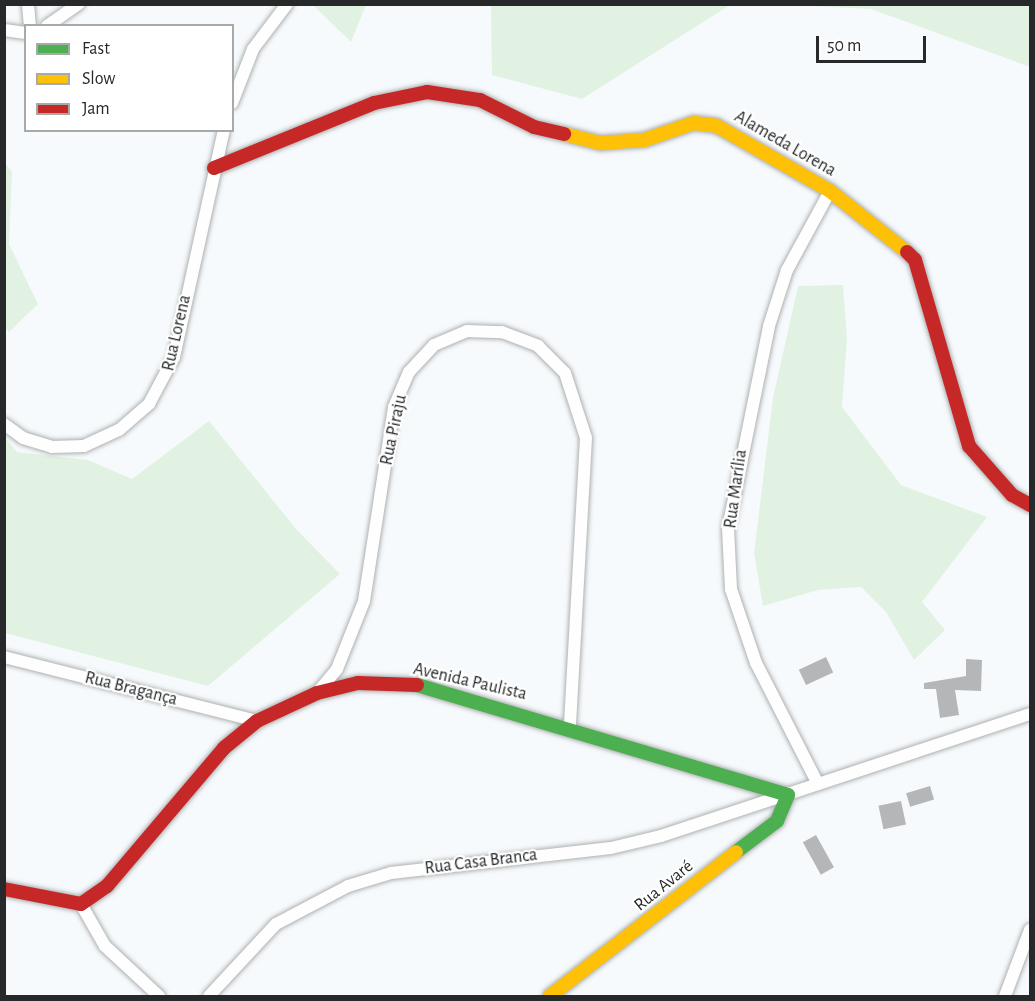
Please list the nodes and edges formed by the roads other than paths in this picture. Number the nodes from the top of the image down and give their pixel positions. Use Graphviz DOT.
graph roads {
  1 [pos="28,4"];
  2 [pos="79,4"];
  3 [pos="286,4"];
  4 [pos="30,24"];
  5 [pos="50,24"];
  6 [pos="4,30"];
  7 [pos="24,33"];
  8 [pos="234,98"];
  9 [pos="223,132"];
  10 [pos="214,168"];
  11 [pos="830,191"];
  12 [pos="4,424"];
  13 [pos="1030,505"];
  14 [pos="4,657"];
  15 [pos="317,693"];
  16 [pos="1030,714"];
  17 [pos="257,721"];
  18 [pos="570,726"];
  19 [pos="818,784"];
  20 [pos="788,795"];
  21 [pos="4,889"];
  22 [pos="81,904"];
  23 [pos="1030,930"];
  24 [pos="159,996"];
  25 [pos="208,996"];
  26 [pos="550,996"];
  27 [pos="1005,996"];
  1 -- 4 [label="street"];
  2 -- 5 [label="street"];
  3 -- 8 [label="street"];
  6 -- 7 [label="street"];
  9 -- 10 [label="street, Rua Lorena"];
  10 -- 11 [label="street, Alameda Lorena"];
  10 -- 12 [label="street, Rua Lorena"];
  11 -- 13 [label="street, Alameda Lorena"];
  11 -- 19 [label="street, Rua Marília"];
  14 -- 17 [label="street, Rua Bragança"];
  15 -- 17 [label="street, Avenida Paulista"];
  15 -- 18 [label="street, Avenida Paulista"];
  15 -- 18 [label="street, Rua Piraju"];
  16 -- 19 [label="street, Rua Casa Branca"];
  17 -- 22 [label="street, Avenida Paulista"];
  18 -- 20 [label="street, Avenida Paulista"];
  19 -- 20 [label="street, Rua Casa Branca"];
  20 -- 25 [label="street, Rua Casa Branca"];
  20 -- 26 [label="street, Rua Avaré"];
  21 -- 22 [label="street"];
  22 -- 24 [label="street"];
  23 -- 27 [label="street"];
}
